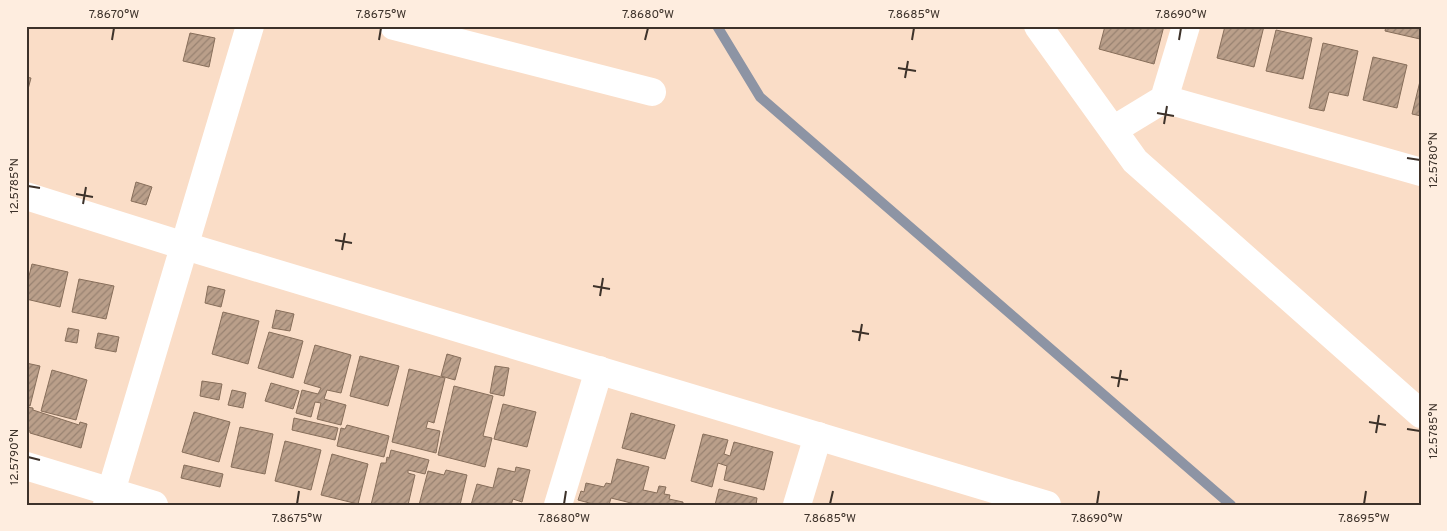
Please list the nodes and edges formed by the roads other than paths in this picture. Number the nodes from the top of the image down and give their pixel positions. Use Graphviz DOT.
graph roads {
  1 [pos="250,26"];
  2 [pos="394,26"];
  3 [pos="1038,26"];
  4 [pos="1186,26"];
  5 [pos="652,92"];
  6 [pos="1164,99"];
  7 [pos="1113,130"];
  8 [pos="1421,172"];
  9 [pos="26,196"];
  10 [pos="184,246"];
  11 [pos="599,370"];
  12 [pos="1421,414"];
  13 [pos="818,436"];
  14 [pos="26,466"];
  15 [pos="109,498"];
  16 [pos="154,505"];
  17 [pos="558,505"];
  18 [pos="797,505"];
  19 [pos="1047,505"];
  1 -- 10 [label="street"];
  2 -- 5 [label="street"];
  3 -- 7 [label="street"];
  4 -- 6 [label="street"];
  6 -- 7 [label="street"];
  6 -- 8 [label="street"];
  7 -- 12 [label="street"];
  9 -- 10 [label="street"];
  10 -- 11 [label="street"];
  10 -- 15 [label="street"];
  11 -- 13 [label="street"];
  11 -- 17 [label="street"];
  13 -- 18 [label="street"];
  13 -- 19 [label="street"];
  14 -- 15 [label="street"];
  15 -- 16 [label="street"];
}
